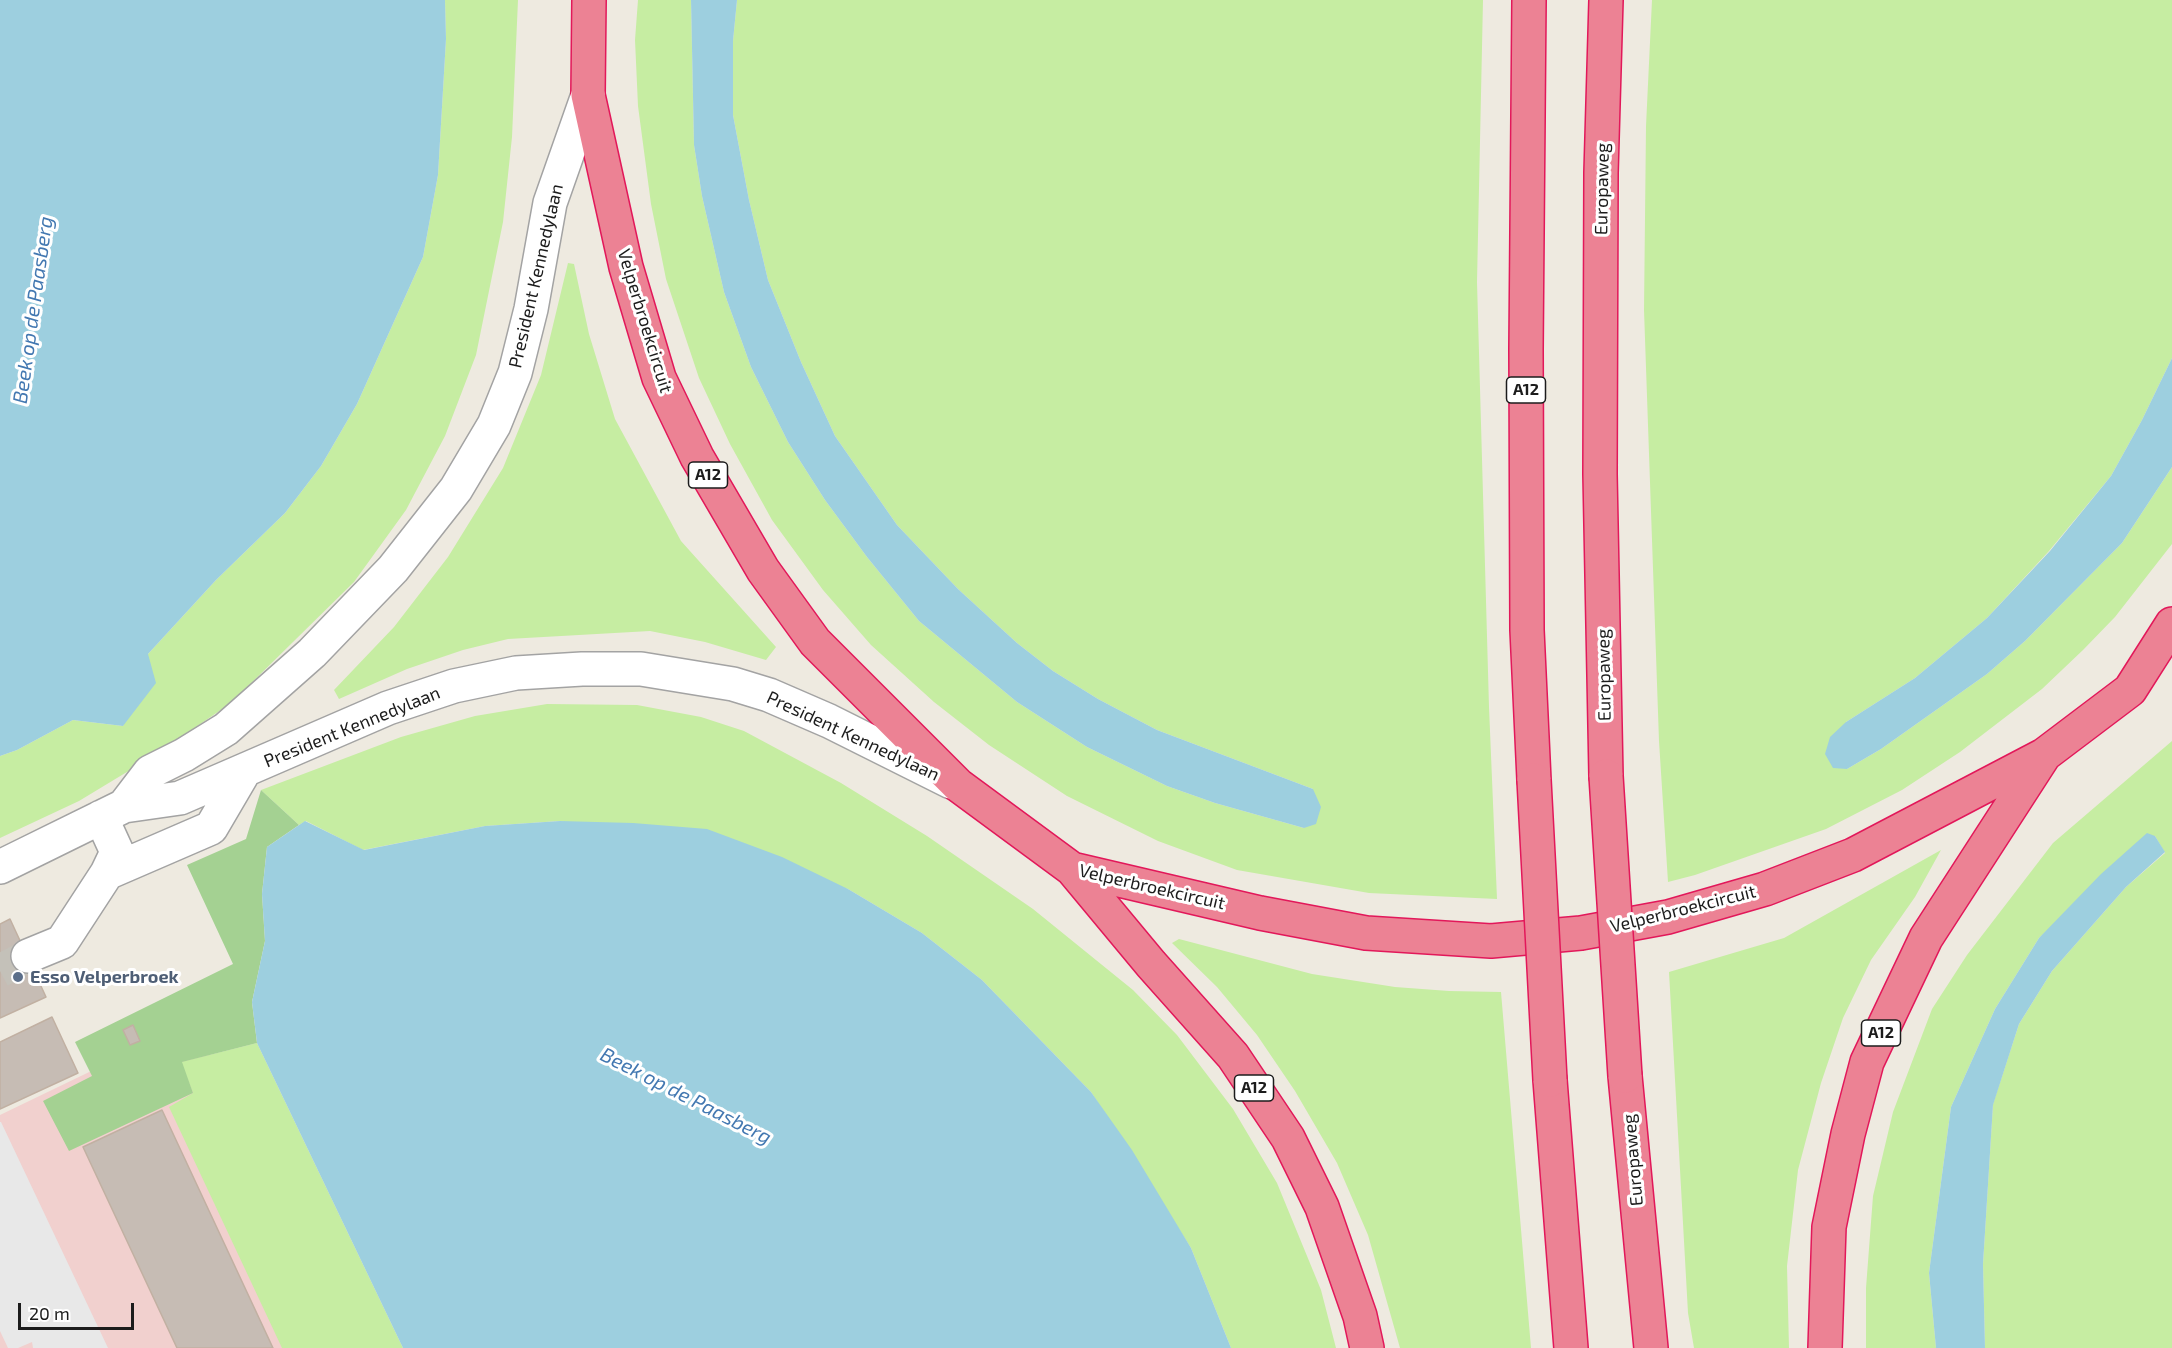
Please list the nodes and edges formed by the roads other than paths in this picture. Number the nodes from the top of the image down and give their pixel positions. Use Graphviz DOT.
graph roads {
  1 [pos="589,0"];
  2 [pos="1529,0"];
  3 [pos="1606,0"];
  4 [pos="588,95"];
  5 [pos="2172,624"];
  6 [pos="2172,668"];
  7 [pos="2130,690"];
  8 [pos="2044,755"];
  9 [pos="245,770"];
  10 [pos="958,785"];
  11 [pos="113,812"];
  12 [pos="0,867"];
  13 [pos="1072,869"];
  14 [pos="107,873"];
  15 [pos="27,956"];
  16 [pos="1367,1348"];
  17 [pos="1571,1348"];
  18 [pos="1651,1348"];
  19 [pos="1825,1348"];
  1 -- 4 [label="highway, Velperbroekcircuit / A12"];
  2 -- 17 [label="highway, A12, bridge"];
  3 -- 18 [label="highway, Europaweg, bridge"];
  4 -- 10 [label="highway, Velperbroekcircuit / A12"];
  4 -- 11 [label="street, President Kennedylaan"];
  5 -- 7 [label="highway, Velperbroekcircuit / A12"];
  6 -- 7 [label="highway"];
  7 -- 8 [label="highway, Velperbroekcircuit / A12"];
  8 -- 13 [label="highway, Velperbroekcircuit / A12"];
  8 -- 19 [label="highway, A12"];
  9 -- 10 [label="street, President Kennedylaan"];
  9 -- 11 [label="street, President Kennedylaan"];
  9 -- 14 [label="street"];
  10 -- 13 [label="highway, Velperbroekcircuit / A12"];
  11 -- 12 [label="street, President Kennedylaan"];
  11 -- 14 [label="street"];
  13 -- 16 [label="highway, A12"];
  14 -- 15 [label="street"];
}
